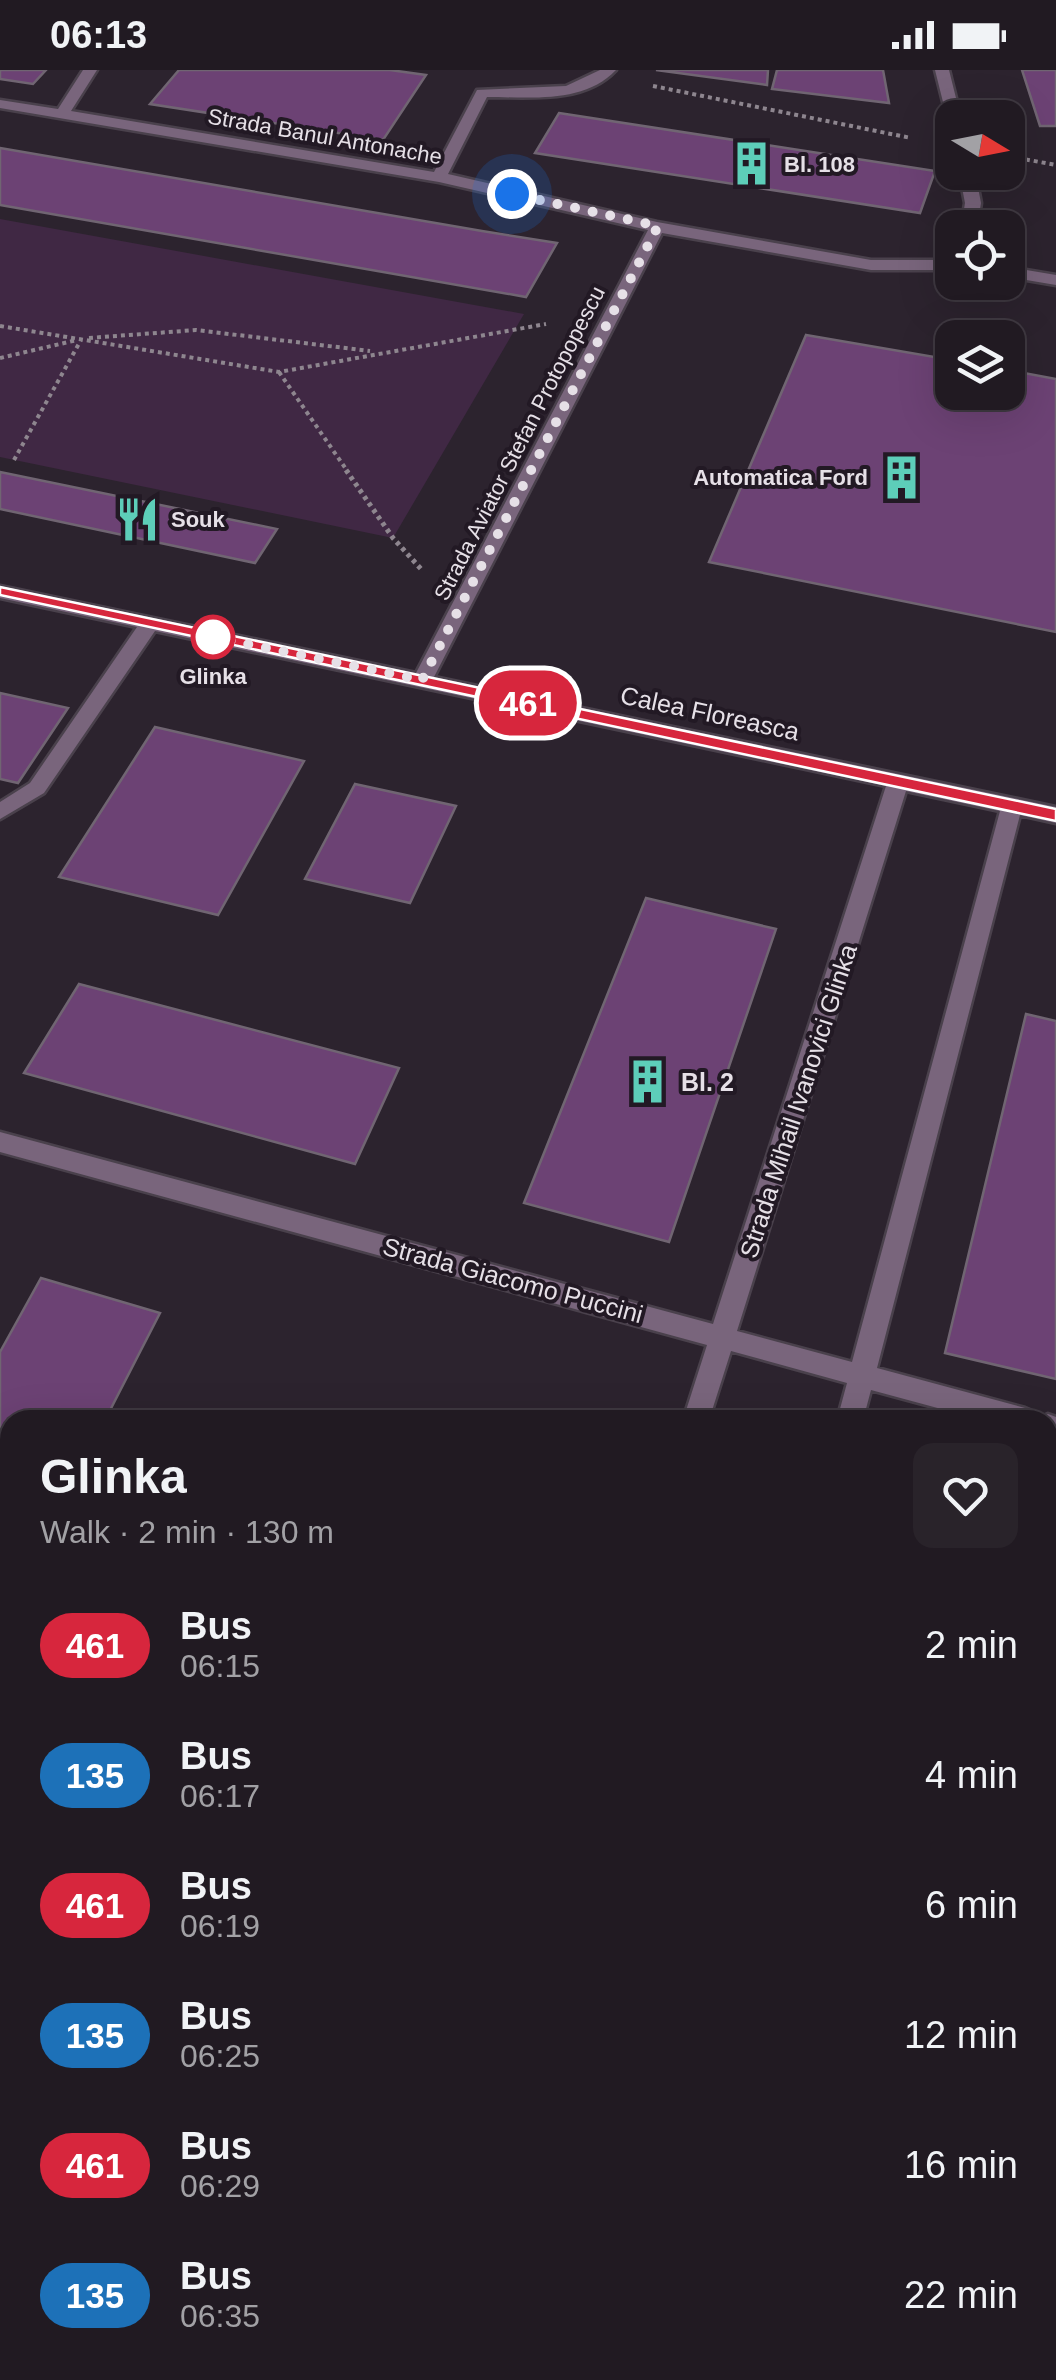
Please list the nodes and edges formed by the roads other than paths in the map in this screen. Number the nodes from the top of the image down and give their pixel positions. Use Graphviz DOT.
graph roads {
  1 [pos="90,70"];
  2 [pos="942,70"];
  3 [pos="606,73"];
  4 [pos="950,100"];
  5 [pos="0,104"];
  6 [pos="62,114"];
  7 [pos="438,177"];
  8 [pos="658,226"];
  9 [pos="935,265"];
  10 [pos="1025,275"];
  11 [pos="1056,280"];
  12 [pos="0,592"];
  13 [pos="150,624"];
  14 [pos="422,680"];
  15 [pos="898,782"];
  16 [pos="1012,806"];
  17 [pos="0,812"];
  18 [pos="1056,815"];
  19 [pos="0,1142"];
  20 [pos="722,1336"];
  21 [pos="862,1374"];
  22 [pos="699,1410"];
  23 [pos="853,1410"];
  24 [pos="990,1410"];
  1 -- 6 [label="street"];
  2 -- 4 [label="street"];
  3 -- 7 [label="street"];
  5 -- 6 [label="street, Strada Banul Antonache"];
  6 -- 7 [label="street, Strada Banul Antonache"];
  7 -- 8 [label="street, Strada Banul Antonache"];
  8 -- 9 [label="street, Strada Banul Antonache"];
  8 -- 14 [label="street, Strada Aviator Stefan Protopopescu"];
  10 -- 11 [label="street"];
  12 -- 13 [label="street, Calea Floreasca"];
  13 -- 14 [label="street, Calea Floreasca"];
  13 -- 17 [label="street"];
  14 -- 15 [label="street, Calea Floreasca"];
  15 -- 16 [label="street, Calea Floreasca"];
  15 -- 20 [label="street, Strada Mihail Ivanovici Glinka"];
  16 -- 18 [label="street, Calea Floreasca"];
  16 -- 21 [label="street"];
  19 -- 20 [label="street, Strada Giacomo Puccini"];
  20 -- 21 [label="street, Strada Giacomo Puccini"];
  20 -- 22 [label="street, Strada Mihail Ivanovici Glinka"];
  21 -- 23 [label="street"];
  21 -- 24 [label="street, Strada Giacomo Puccini"];
}
